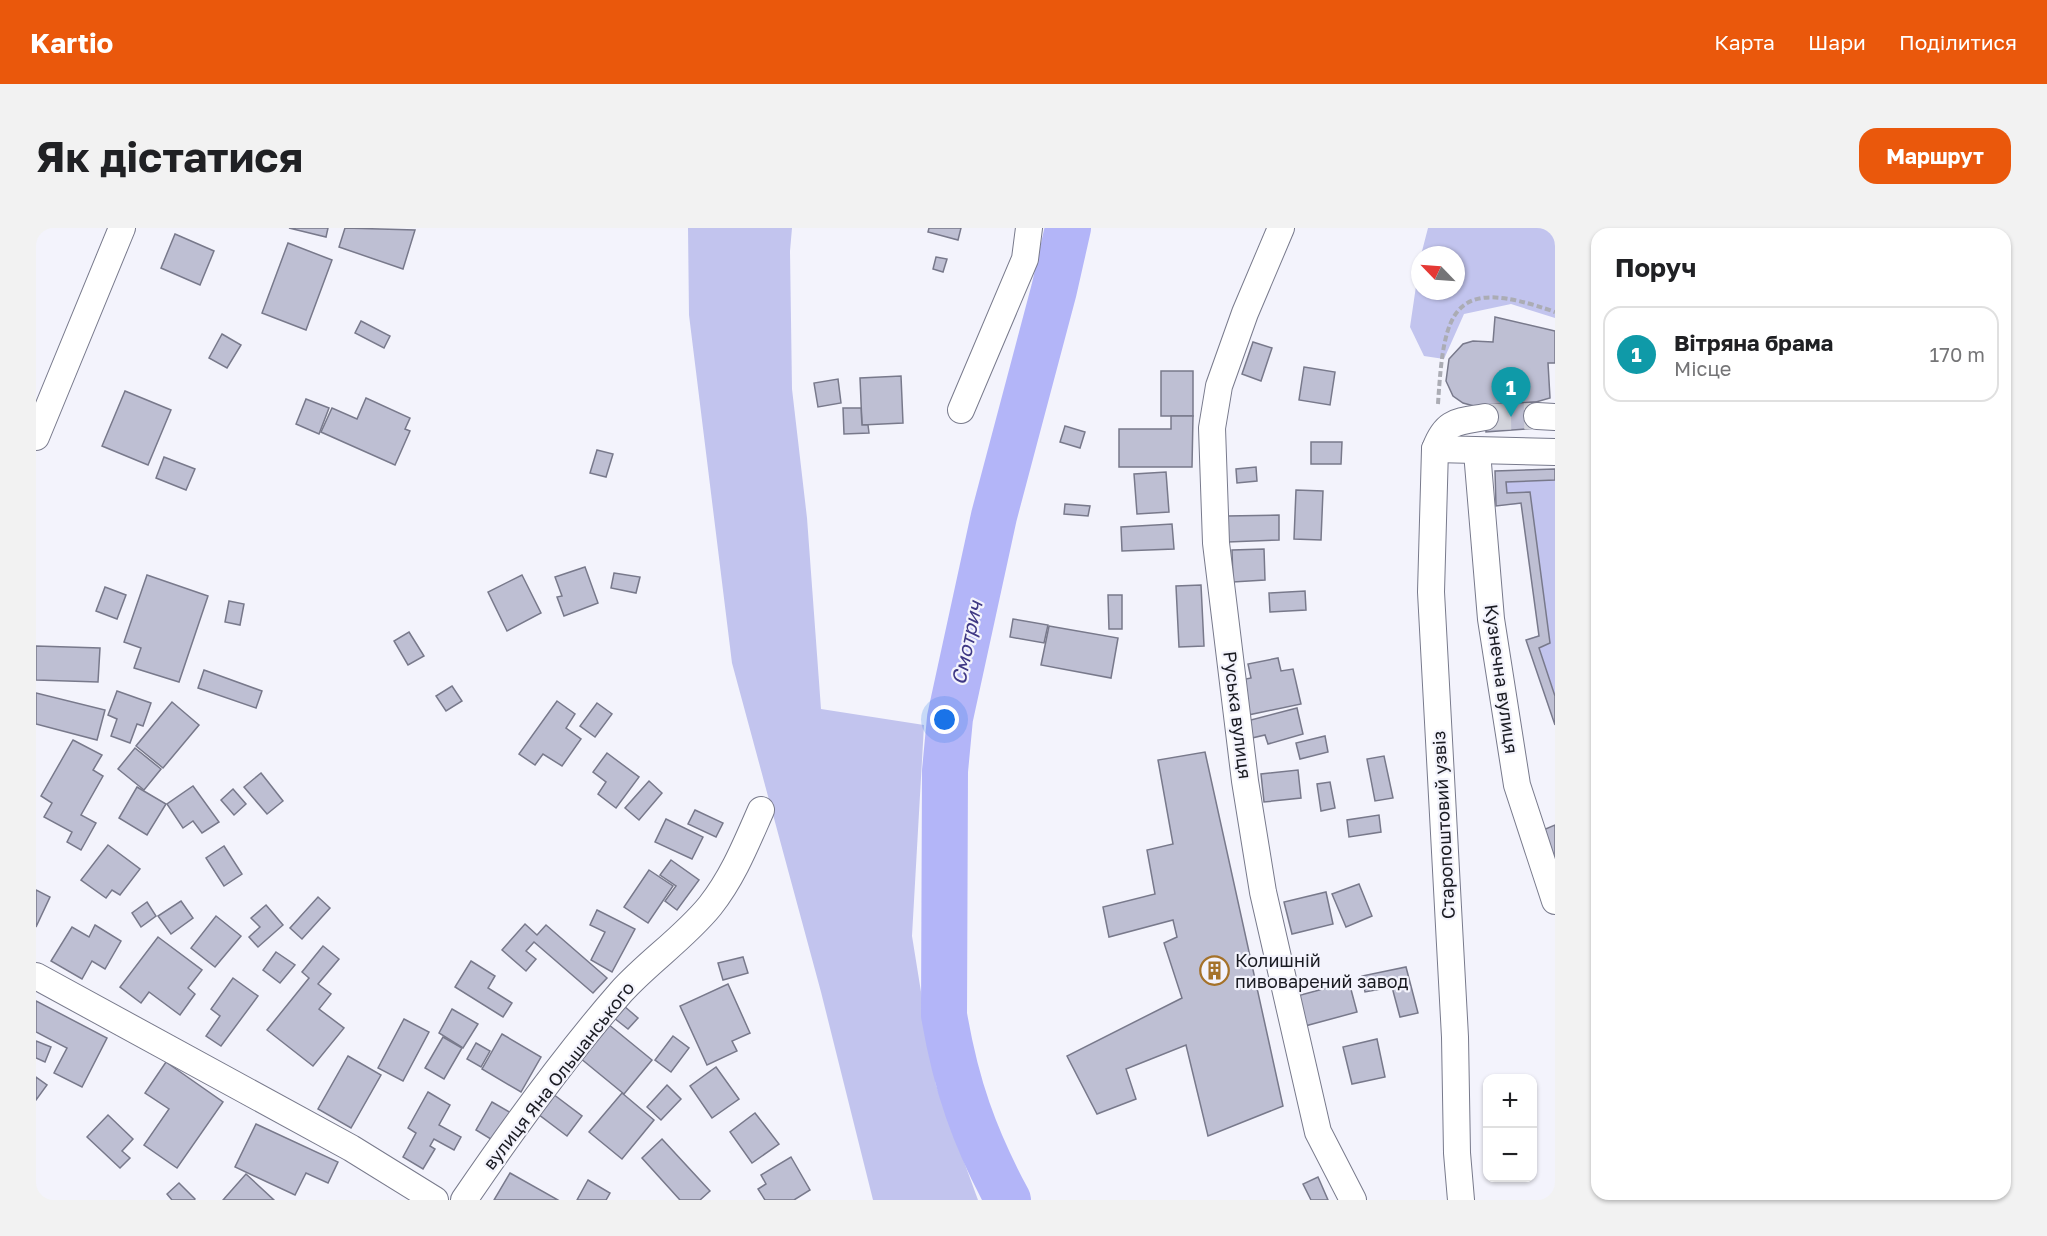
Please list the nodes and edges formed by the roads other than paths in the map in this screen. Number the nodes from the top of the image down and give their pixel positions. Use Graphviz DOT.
graph roads {
  1 [pos="122,228"];
  2 [pos="1029,228"];
  3 [pos="1281,228"];
  4 [pos="961,410"];
  5 [pos="1485,417"];
  6 [pos="38,425"];
  7 [pos="1435,449"];
  8 [pos="1477,452"];
  9 [pos="1555,452"];
  10 [pos="761,810"];
  11 [pos="1555,901"];
  12 [pos="36,975"];
  13 [pos="435,1200"];
  14 [pos="465,1200"];
  15 [pos="1353,1200"];
  16 [pos="1461,1200"];
  1 -- 6 [label="street"];
  2 -- 4 [label="street"];
  3 -- 15 [label="street, Руська вулиця"];
  5 -- 7 [label="street"];
  7 -- 8 [label="street"];
  7 -- 16 [label="street, Старопоштовий узвіз"];
  8 -- 9 [label="street"];
  8 -- 11 [label="street, Кузнечна вулиця"];
  10 -- 14 [label="street, вулиця Яна Ольшанського"];
  12 -- 13 [label="street"];
}
